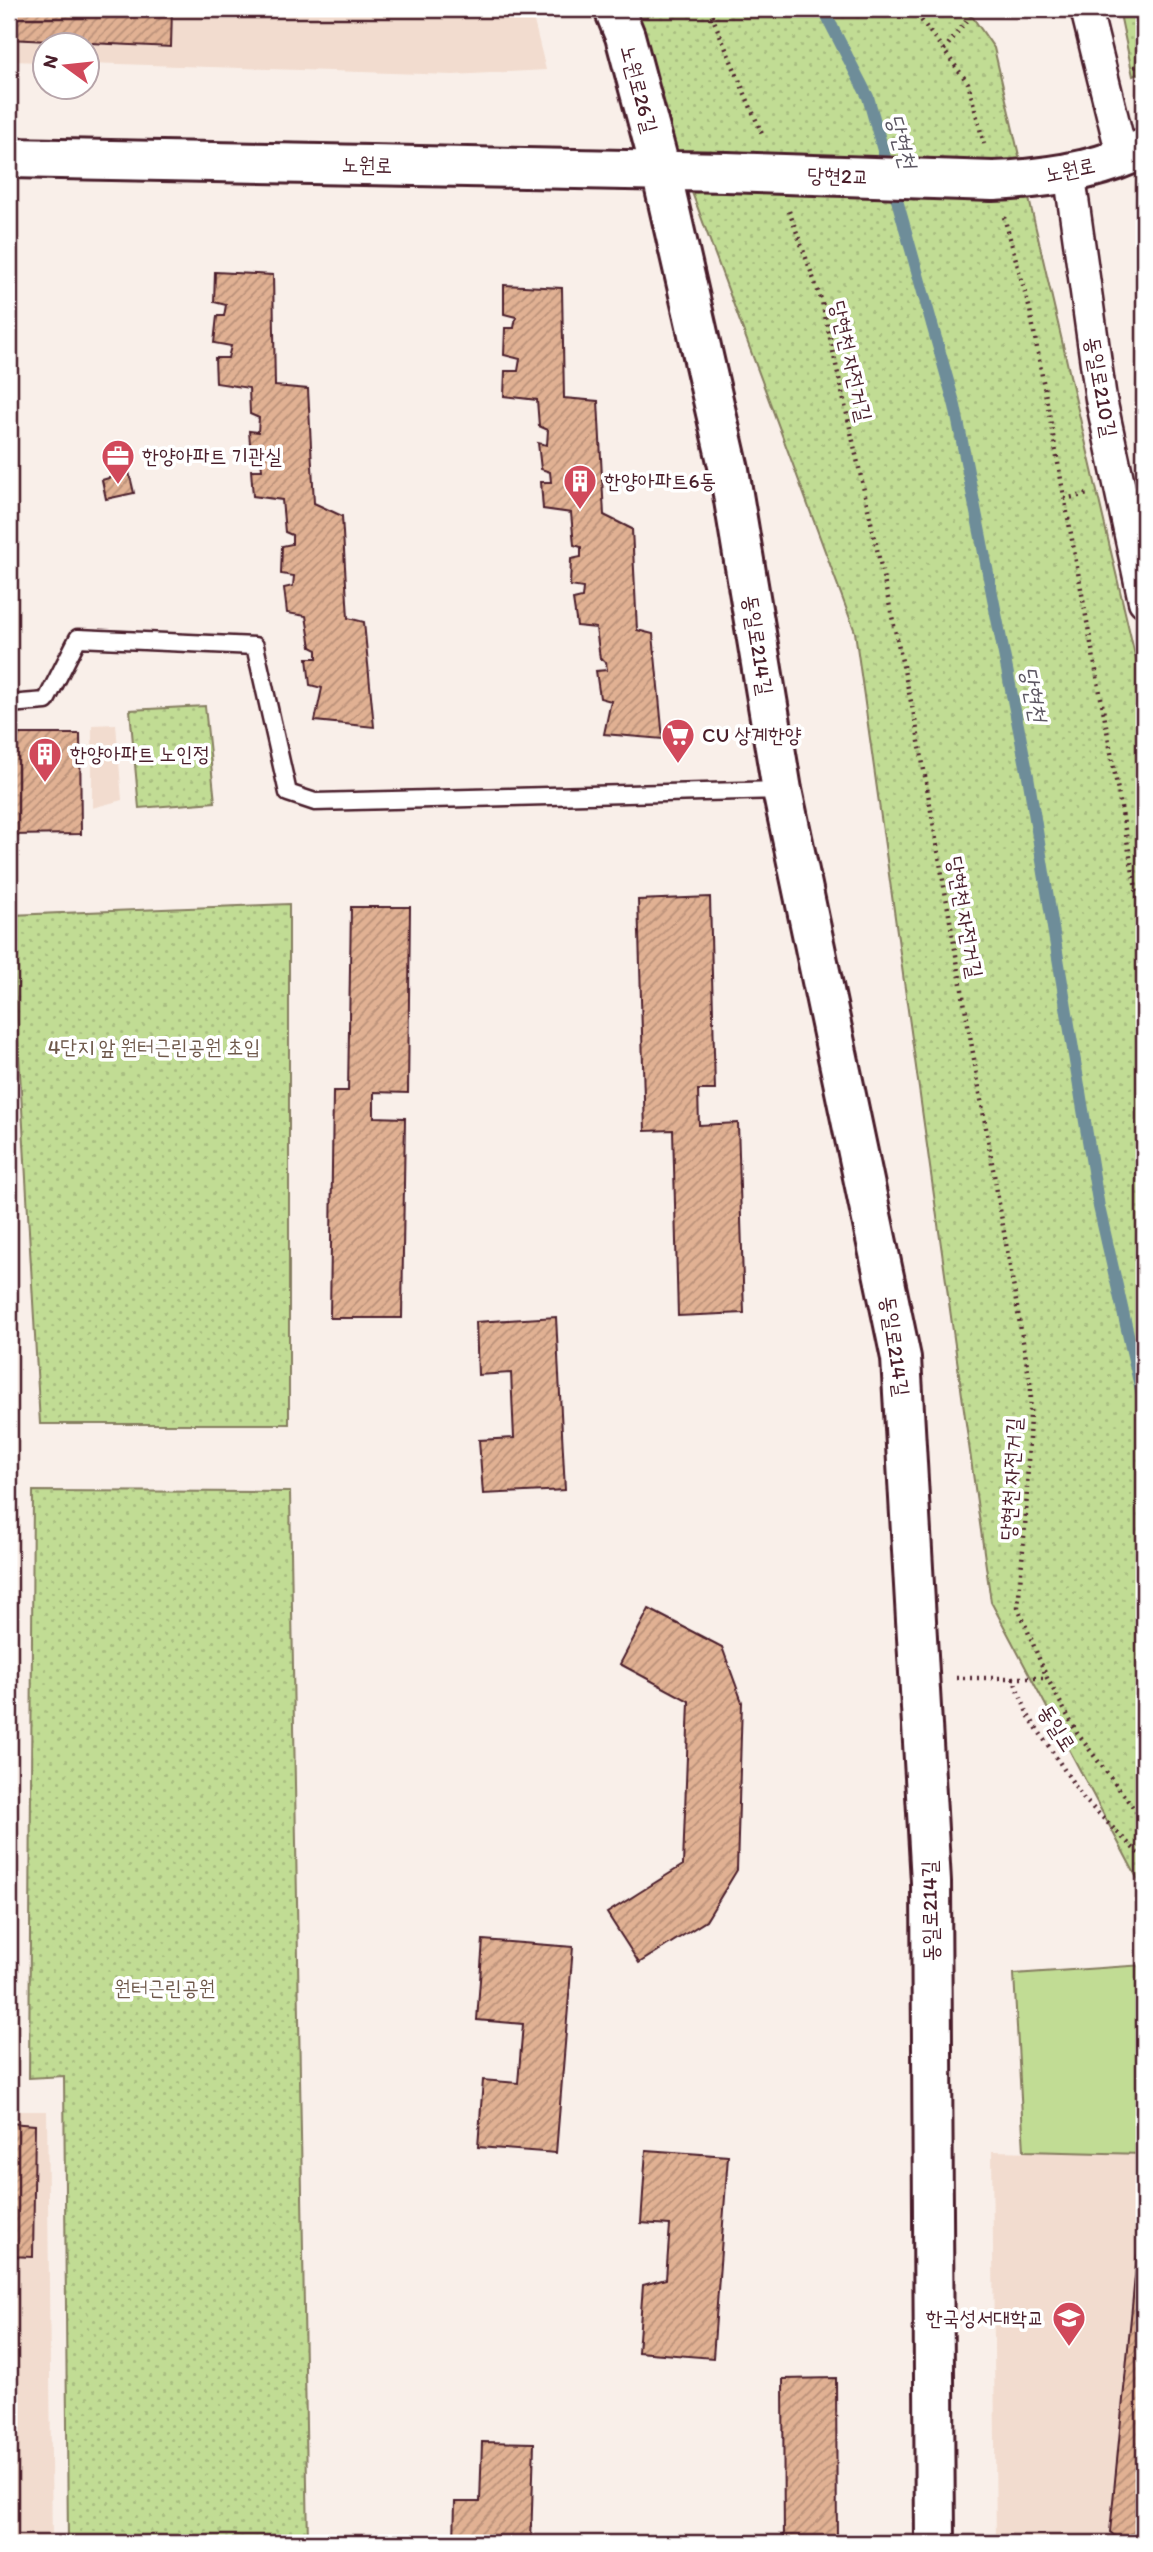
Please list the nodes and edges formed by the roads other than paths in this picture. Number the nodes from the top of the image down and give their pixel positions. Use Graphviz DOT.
graph roads {
  1 [pos="614,9"];
  2 [pos="1086,9"];
  3 [pos="1134,154"];
  4 [pos="9,158"];
  5 [pos="1069,170"];
  6 [pos="661,171"];
  7 [pos="726,172"];
  8 [pos="993,178"];
  9 [pos="1144,601"];
  10 [pos="9,705"];
  11 [pos="782,790"];
  12 [pos="935,2543"];
  1 -- 6 [label="main road, 노원로26길"];
  2 -- 3 [label="street"];
  3 -- 5 [label="main road, 노원로"];
  4 -- 6 [label="main road, 노원로"];
  5 -- 8 [label="main road, 노원로"];
  5 -- 9 [label="street, 동일로210길"];
  6 -- 7 [label="main road, 노원로"];
  6 -- 11 [label="main road, 동일로214길"];
  7 -- 8 [label="main road, 당현2교, bridge"];
  10 -- 11 [label="lane"];
  11 -- 12 [label="main road, 동일로214길"];
}
